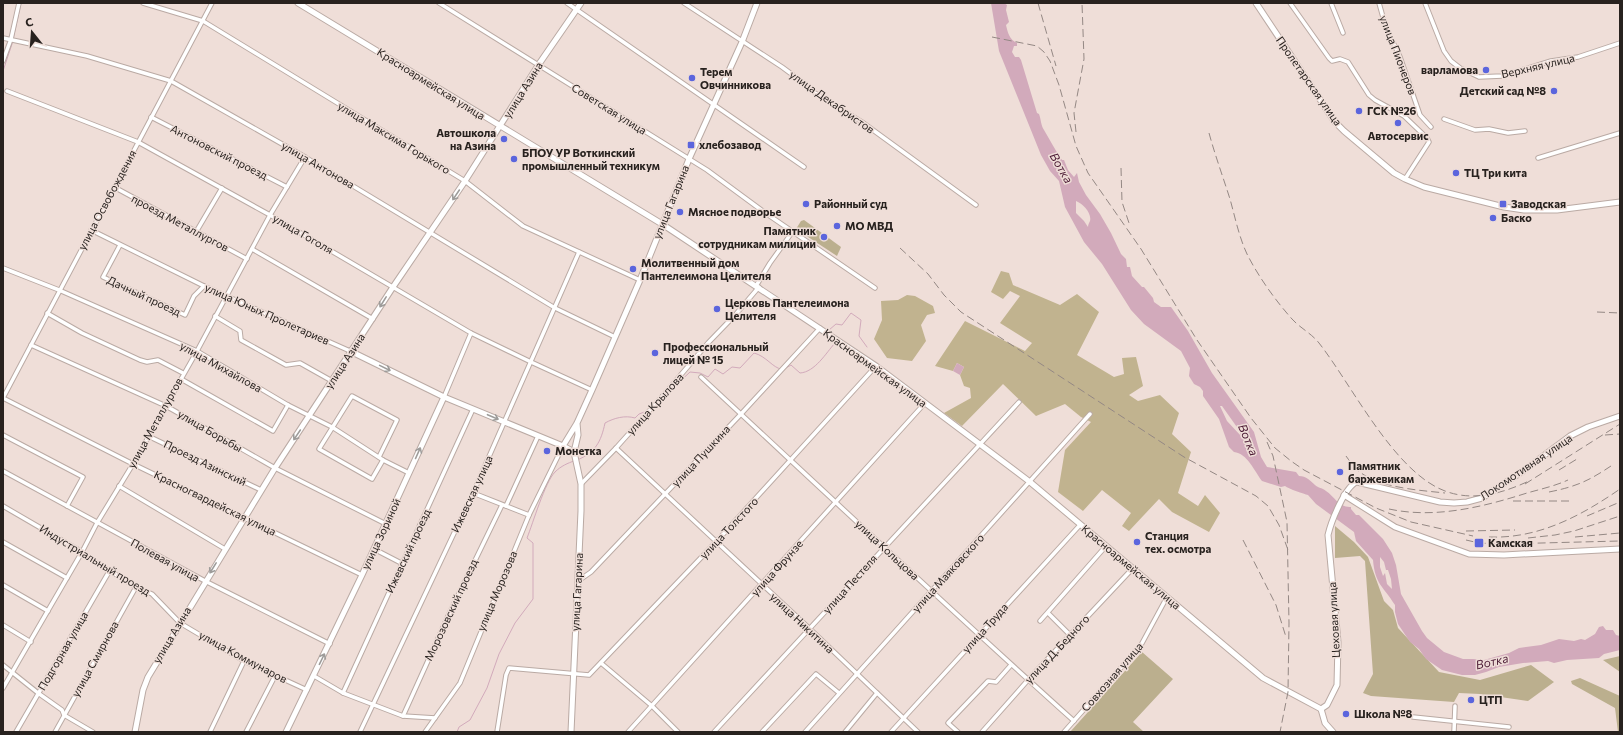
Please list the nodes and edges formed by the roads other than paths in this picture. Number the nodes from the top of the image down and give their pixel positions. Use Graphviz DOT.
graph roads {
  1 [pos="19,3"];
  2 [pos="143,3"];
  3 [pos="212,3"];
  4 [pos="298,3"];
  5 [pos="439,3"];
  6 [pos="567,3"];
  7 [pos="581,3"];
  8 [pos="684,3"];
  9 [pos="756,3"];
  10 [pos="1256,3"];
  11 [pos="1290,3"];
  12 [pos="1331,3"];
  13 [pos="1379,3"];
  14 [pos="1425,3"];
  15 [pos="577,9"];
  16 [pos="203,21"];
  17 [pos="1344,33"];
  18 [pos="3,38"];
  19 [pos="13,39"];
  20 [pos="742,42"];
  21 [pos="1620,44"];
  22 [pos="3,61"];
  23 [pos="539,64"];
  24 [pos="170,81"];
  25 [pos="7,91"];
  26 [pos="714,104"];
  27 [pos="151,117"];
  28 [pos="1444,119"];
  29 [pos="500,127"];
  30 [pos="1431,127"];
  31 [pos="1525,131"];
  32 [pos="1620,133"];
  33 [pos="138,142"];
  34 [pos="305,157"];
  35 [pos="1538,158"];
  36 [pos="689,159"];
  37 [pos="804,167"];
  38 [pos="1405,179"];
  39 [pos="465,181"];
  40 [pos="287,187"];
  41 [pos="114,188"];
  42 [pos="222,188"];
  43 [pos="1620,202"];
  44 [pos="976,205"];
  45 [pos="270,216"];
  46 [pos="662,224"];
  47 [pos="91,230"];
  48 [pos="793,231"];
  49 [pos="196,232"];
  50 [pos="431,232"];
  51 [pos="120,245"];
  52 [pos="252,249"];
  53 [pos="579,252"];
  54 [pos="247,259"];
  55 [pos="3,268"];
  56 [pos="640,280"];
  57 [pos="204,286"];
  58 [pos="392,287"];
  59 [pos="757,287"];
  60 [pos="875,288"];
  61 [pos="59,290"];
  62 [pos="226,296"];
  63 [pos="555,308"];
  64 [pos="47,313"];
  65 [pos="215,316"];
  66 [pos="372,319"];
  67 [pos="820,328"];
  68 [pos="471,333"];
  69 [pos="615,337"];
  70 [pos="31,345"];
  71 [pos="197,351"];
  72 [pos="350,351"];
  73 [pos="531,362"];
  74 [pos="876,366"];
  75 [pos="183,373"];
  76 [pos="701,377"];
  77 [pos="181,379"];
  78 [pos="332,381"];
  79 [pos="592,390"];
  80 [pos="444,397"];
  81 [pos="3,398"];
  82 [pos="1019,402"];
  83 [pos="925,403"];
  84 [pos="288,405"];
  85 [pos="166,406"];
  86 [pos="474,409"];
  87 [pos="741,414"];
  88 [pos="1090,414"];
  89 [pos="309,416"];
  90 [pos="1620,416"];
  91 [pos="505,422"];
  92 [pos="577,423"];
  93 [pos="332,427"];
  94 [pos="3,435"];
  95 [pos="148,436"];
  96 [pos="538,436"];
  97 [pos="979,445"];
  98 [pos="563,446"];
  99 [pos="616,448"];
  100 [pos="574,452"];
  101 [pos="381,459"];
  102 [pos="791,460"];
  103 [pos="133,464"];
  104 [pos="275,468"];
  105 [pos="3,470"];
  106 [pos="409,473"];
  107 [pos="1030,482"];
  108 [pos="581,484"];
  109 [pos="119,486"];
  110 [pos="261,490"];
  111 [pos="473,493"];
  112 [pos="665,494"];
  113 [pos="1344,497"];
  114 [pos="836,502"];
  115 [pos="504,505"];
  116 [pos="3,506"];
  117 [pos="67,506"];
  118 [pos="529,515"];
  119 [pos="245,518"];
  120 [pos="98,523"];
  121 [pos="386,524"];
  122 [pos="1080,525"];
  123 [pos="3,542"];
  124 [pos="716,542"];
  125 [pos="1106,546"];
  126 [pos="883,548"];
  127 [pos="225,549"];
  128 [pos="374,549"];
  129 [pos="1620,549"];
  130 [pos="82,552"];
  131 [pos="402,564"];
  132 [pos="1133,568"];
  133 [pos="110,570"];
  134 [pos="362,575"];
  135 [pos="67,578"];
  136 [pos="205,581"];
  137 [pos="578,581"];
  138 [pos="3,585"];
  139 [pos="762,585"];
  140 [pos="136,587"];
  141 [pos="933,591"];
  142 [pos="1167,597"];
  143 [pos="48,611"];
  144 [pos="1048,613"];
  145 [pos="1040,621"];
  146 [pos="180,623"];
  147 [pos="3,625"];
  148 [pos="810,629"];
  149 [pos="980,634"];
  150 [pos="1070,635"];
  151 [pos="31,642"];
  152 [pos="330,644"];
  153 [pos="244,661"];
  154 [pos="601,663"];
  155 [pos="3,665"];
  156 [pos="1011,665"];
  157 [pos="13,673"];
  158 [pos="573,673"];
  159 [pos="856,673"];
  160 [pos="275,676"];
  161 [pos="314,676"];
  162 [pos="1028,680"];
  163 [pos="3,688"];
  164 [pos="307,690"];
  165 [pos="839,692"];
  166 [pos="343,693"];
  167 [pos="877,693"];
  168 [pos="38,694"];
  169 [pos="372,704"];
  170 [pos="652,706"];
  171 [pos="1455,706"];
  172 [pos="1322,709"];
  173 [pos="64,716"];
  174 [pos="403,716"];
  175 [pos="903,717"];
  176 [pos="1413,717"];
  177 [pos="435,718"];
  178 [pos="1074,720"];
  179 [pos="1454,720"];
  180 [pos="1509,727"];
  181 [pos="16,732"];
  182 [pos="55,732"];
  183 [pos="93,732"];
  184 [pos="135,732"];
  185 [pos="210,732"];
  186 [pos="246,732"];
  187 [pos="286,732"];
  188 [pos="360,732"];
  189 [pos="425,732"];
  190 [pos="497,732"];
  191 [pos="571,732"];
  192 [pos="628,732"];
  193 [pos="678,732"];
  194 [pos="714,732"];
  195 [pos="762,732"];
  196 [pos="805,732"];
  197 [pos="845,732"];
  198 [pos="891,732"];
  199 [pos="918,732"];
  200 [pos="958,732"];
  201 [pos="982,732"];
  202 [pos="1064,732"];
  203 [pos="1333,732"];
  204 [pos="1454,732"];
  1 -- 19 [label="street"];
  2 -- 16 [label="street, улица Максима Горького"];
  3 -- 16 [label="street, улица Освобождения"];
  4 -- 29 [label="main road, Красноармейская улица"];
  5 -- 23 [label="street, Советская улица"];
  6 -- 15 [label="street"];
  7 -- 15 [label="main road, улица Азина"];
  8 -- 20 [label="street, улица Декабристов"];
  9 -- 20 [label="main road, улица Гагарина"];
  10 -- 38 [label="main road, Пролетарская улица"];
  11 -- 38 [label="street"];
  12 -- 17 [label="street"];
  13 -- 30 [label="street, улица Пионеров"];
  14 -- 21 [label="street, Верхняя улица"];
  15 -- 23 [label="main road, улица Азина"];
  15 -- 26 [label="street"];
  16 -- 24 [label="street, улица Освобождения"];
  16 -- 39 [label="street, улица Максима Горького"];
  18 -- 19 [label="street, улица Антонова"];
  19 -- 22 [label="street"];
  19 -- 24 [label="street, улица Антонова"];
  20 -- 26 [label="main road, улица Гагарина"];
  20 -- 44 [label="street, улица Декабристов"];
  23 -- 29 [label="main road, улица Азина"];
  23 -- 36 [label="street, Советская улица"];
  24 -- 27 [label="street, улица Освобождения"];
  24 -- 34 [label="street, улица Антонова"];
  25 -- 33 [label="street, улица Гоголя"];
  26 -- 36 [label="main road, улица Гагарина"];
  26 -- 37 [label="street"];
  27 -- 33 [label="street, улица Освобождения"];
  27 -- 40 [label="street, Антоновский проезд"];
  28 -- 31 [label="street"];
  29 -- 39 [label="main road, улица Азина"];
  29 -- 46 [label="main road, Красноармейская улица"];
  32 -- 35 [label="street"];
  33 -- 41 [label="street, улица Освобождения"];
  33 -- 42 [label="street, улица Гоголя"];
  34 -- 40 [label="street, улица Металлургов"];
  34 -- 50 [label="street, улица Антонова"];
  36 -- 46 [label="main road, улица Гагарина"];
  36 -- 48 [label="street, Советская улица"];
  38 -- 43 [label="main road, Пролетарская улица"];
  39 -- 50 [label="main road, улица Азина, one-way"];
  39 -- 53 [label="street, улица Максима Горького"];
  40 -- 45 [label="street, улица Металлургов"];
  41 -- 47 [label="street, улица Освобождения"];
  41 -- 49 [label="street, проезд Металлургов"];
  42 -- 45 [label="street, улица Гоголя"];
  42 -- 49 [label="street"];
  45 -- 52 [label="street, улица Металлургов"];
  45 -- 58 [label="street, улица Гоголя"];
  46 -- 56 [label="main road, улица Гагарина"];
  46 -- 59 [label="main road, Красноармейская улица"];
  47 -- 51 [label="street, улица Юных Пролетариев"];
  47 -- 61 [label="street, улица Освобождения"];
  48 -- 59 [label="street, улица Крылова"];
  48 -- 60 [label="street, Советская улица"];
  49 -- 54 [label="street, проезд Металлургов"];
  50 -- 58 [label="main road, улица Азина"];
  50 -- 63 [label="street, улица Антонова"];
  51 -- 57 [label="street, улица Юных Пролетариев"];
  51 -- 57 [label="street, Дачный проезд"];
  52 -- 54 [label="street, улица Металлургов"];
  52 -- 66 [label="street"];
  53 -- 56 [label="street, улица Максима Горького"];
  53 -- 63 [label="street, Ижевская улица"];
  54 -- 62 [label="street, улица Металлургов"];
  55 -- 61 [label="street, улица Михайлова"];
  56 -- 69 [label="main road, улица Гагарина"];
  57 -- 62 [label="street, улица Юных Пролетариев"];
  58 -- 66 [label="main road, улица Азина, one-way"];
  58 -- 68 [label="street, улица Гоголя"];
  59 -- 67 [label="main road, Красноармейская улица"];
  59 -- 99 [label="street, улица Крылова"];
  61 -- 64 [label="street, улица Освобождения"];
  61 -- 71 [label="street, улица Михайлова"];
  62 -- 65 [label="street, улица Металлургов"];
  62 -- 72 [label="street, улица Юных Пролетариев"];
  63 -- 69 [label="street, улица Антонова"];
  63 -- 73 [label="street, Ижевская улица"];
  64 -- 70 [label="street, улица Освобождения"];
  64 -- 75 [label="street"];
  65 -- 71 [label="street, улица Металлургов"];
  65 -- 78 [label="street"];
  66 -- 72 [label="main road, улица Азина"];
  67 -- 74 [label="main road, Красноармейская улица"];
  67 -- 87 [label="street, улица Пушкина"];
  68 -- 73 [label="street, улица Гоголя"];
  68 -- 80 [label="street, улица Зориной"];
  69 -- 79 [label="main road, улица Гагарина"];
  70 -- 81 [label="street, улица Освобождения"];
  70 -- 85 [label="street, улица Борьбы"];
  71 -- 75 [label="street, улица Металлургов"];
  71 -- 84 [label="street, улица Михайлова"];
  72 -- 78 [label="main road, улица Азина"];
  72 -- 80 [label="main road, улица Юных Пролетариев, one-way"];
  73 -- 79 [label="street, улица Гоголя"];
  73 -- 91 [label="street, Ижевская улица"];
  74 -- 83 [label="main road, Красноармейская улица"];
  74 -- 102 [label="street, улица Толстого"];
  75 -- 77 [label="street, улица Металлургов"];
  76 -- 87 [label="street, улица Кольцова"];
  77 -- 84 [label="street"];
  77 -- 85 [label="street, улица Металлургов"];
  78 -- 89 [label="main road, улица Азина"];
  79 -- 92 [label="main road, улица Гагарина"];
  80 -- 86 [label="main road, улица Юных Пролетариев"];
  106 -- 80 [label="main road, улица Зориной, one-way"];
  81 -- 103 [label="street, Красногвардейская улица"];
  82 -- 97 [label="street, улица Пестеля"];
  83 -- 97 [label="main road, Красноармейская улица"];
  83 -- 114 [label="street, улица Фрунзе"];
  84 -- 89 [label="street, улица Михайлова"];
  85 -- 95 [label="street, улица Металлургов"];
  85 -- 104 [label="street, улица Борьбы"];
  86 -- 91 [label="main road, улица Юных Пролетариев, one-way"];
  86 -- 131 [label="street, Ижевский проезд"];
  87 -- 102 [label="street, улица Кольцова"];
  87 -- 112 [label="street, улица Пушкина"];
  88 -- 107 [label="street, улица Маяковского"];
  89 -- 93 [label="street, улица Михайлова"];
  89 -- 104 [label="main road, улица Азина, one-way"];
  90 -- 113 [label="main road, Локомотивная улица"];
  91 -- 96 [label="main road, улица Юных Пролетариев"];
  91 -- 111 [label="street, Ижевская улица"];
  92 -- 98 [label="main road, улица Гагарина"];
  92 -- 100 [label="main road"];
  93 -- 101 [label="street, улица Михайлова"];
  93 -- 101 [label="street"];
  93 -- 101 [label="street"];
  94 -- 117 [label="street"];
  95 -- 103 [label="street, улица Металлургов"];
  95 -- 110 [label="street, Проезд Азинский"];
  96 -- 98 [label="main road, улица Юных Пролетариев"];
  96 -- 115 [label="street, Морозовский проезд"];
  97 -- 107 [label="main road, Красноармейская улица"];
  97 -- 126 [label="street, улица Пестеля"];
  98 -- 100 [label="main road, улица Юных Пролетариев"];
  98 -- 118 [label="street, улица Морозова"];
  99 -- 108 [label="street, улица Крылова"];
  99 -- 112 [label="street, улица Никитина"];
  100 -- 108 [label="main road, улица Гагарина"];
  101 -- 106 [label="street, улица Михайлова"];
  102 -- 114 [label="street, улица Кольцова"];
  102 -- 124 [label="street, улица Толстого"];
  103 -- 109 [label="street, улица Металлургов"];
  103 -- 119 [label="street, Красногвардейская улица"];
  104 -- 110 [label="main road, улица Азина"];
  104 -- 121 [label="street, улица Борьбы"];
  105 -- 117 [label="street, Полевая улица"];
  106 -- 121 [label="main road, улица Зориной"];
  107 -- 122 [label="main road, Красноармейская улица"];
  107 -- 141 [label="street, улица Маяковского"];
  108 -- 137 [label="main road, улица Гагарина"];
  109 -- 120 [label="street, улица Металлургов"];
  109 -- 127 [label="street"];
  110 -- 119 [label="main road, улица Азина"];
  111 -- 115 [label="street"];
  111 -- 169 [label="street, Ижевская улица"];
  112 -- 124 [label="street, улица Никитина"];
  112 -- 137 [label="street, улица Пушкина"];
  113 -- 129 [label="main road"];
  113 -- 172 [label="main road, Цеховая улица"];
  114 -- 126 [label="street, улица Кольцова"];
  114 -- 139 [label="street, улица Фрунзе"];
  115 -- 118 [label="street"];
  115 -- 174 [label="street, Морозовский проезд"];
  116 -- 130 [label="street, Индустриальный проезд"];
  117 -- 120 [label="street, Полевая улица"];
  118 -- 177 [label="street, улица Морозова"];
  119 -- 127 [label="main road, улица Азина"];
  119 -- 134 [label="street, Красногвардейская улица"];
  120 -- 130 [label="street, улица Металлургов"];
  120 -- 136 [label="street, Полевая улица"];
  121 -- 128 [label="main road, улица Зориной"];
  122 -- 125 [label="main road, Красноармейская улица"];
  122 -- 149 [label="street, улица Труда"];
  123 -- 135 [label="street"];
  124 -- 139 [label="street, улица Никитина"];
  124 -- 154 [label="street, улица Толстого"];
  125 -- 132 [label="main road, Красноармейская улица"];
  125 -- 144 [label="street"];
  126 -- 141 [label="street, улица Кольцова"];
  126 -- 148 [label="street, улица Пестеля"];
  127 -- 136 [label="main road, улица Азина, one-way"];
  128 -- 131 [label="street"];
  128 -- 134 [label="main road, улица Зориной"];
  130 -- 133 [label="street, Индустриальный проезд"];
  130 -- 135 [label="street, улица Металлургов"];
  131 -- 166 [label="street, Ижевский проезд"];
  132 -- 142 [label="main road, Красноармейская улица"];
  132 -- 150 [label="street, улица Д. Бедного"];
  133 -- 140 [label="street, Индустриальный проезд"];
  133 -- 168 [label="street, Подгорная улица"];
  134 -- 152 [label="main road, улица Зориной"];
  135 -- 143 [label="street, улица Металлургов"];
  136 -- 146 [label="main road, улица Азина"];
  136 -- 152 [label="street, Полевая улица"];
  137 -- 158 [label="main road, улица Гагарина"];
  138 -- 143 [label="street"];
  139 -- 148 [label="street, улица Никитина"];
  139 -- 170 [label="street, улица Фрунзе"];
  140 -- 146 [label="street, Индустриальный проезд"];
  140 -- 173 [label="street, улица Смирнова"];
  141 -- 149 [label="street, улица Кольцова"];
  141 -- 159 [label="street, улица Маяковского"];
  142 -- 172 [label="main road, Красноармейская улица"];
  142 -- 178 [label="street, Совхозная улица"];
  143 -- 151 [label="street, улица Металлургов"];
  144 -- 145 [label="street"];
  144 -- 150 [label="street"];
  146 -- 153 [label="street, улица Коммунаров"];
  146 -- 184 [label="main road, улица Азина"];
  147 -- 151 [label="street"];
  148 -- 159 [label="street, улица Никитина"];
  148 -- 194 [label="street, улица Пестеля"];
  149 -- 156 [label="street, улица Кольцова"];
  149 -- 175 [label="street, улица Труда"];
  150 -- 162 [label="street, улица Д. Бедного"];
  151 -- 157 [label="street, улица Металлургов"];
  161 -- 152 [label="main road, улица Зориной, one-way"];
  153 -- 160 [label="street, улица Коммунаров"];
  153 -- 185 [label="street"];
  154 -- 158 [label="street, улица Толстого"];
  154 -- 170 [label="street"];
  155 -- 157 [label="street"];
  156 -- 162 [label="street, улица Кольцова"];
  156 -- 200 [label="street"];
  157 -- 163 [label="street, улица Металлургов"];
  157 -- 168 [label="street"];
  158 -- 190 [label="street"];
  158 -- 191 [label="main road, улица Гагарина"];
  159 -- 165 [label="street, улица Маяковского"];
  159 -- 167 [label="street, улица Никитина"];
  160 -- 164 [label="street, улица Коммунаров"];
  160 -- 186 [label="street"];
  161 -- 164 [label="main road, улица Зориной"];
  161 -- 166 [label="street"];
  162 -- 178 [label="street, улица Кольцова"];
  162 -- 201 [label="street, улица Д. Бедного"];
  164 -- 187 [label="main road, улица Зориной"];
  165 -- 195 [label="street"];
  165 -- 196 [label="street, улица Маяковского"];
  166 -- 169 [label="street"];
  167 -- 175 [label="street, улица Никитина"];
  167 -- 197 [label="street"];
  168 -- 173 [label="street"];
  168 -- 181 [label="street, Подгорная улица"];
  169 -- 174 [label="street"];
  169 -- 188 [label="street, Ижевская улица"];
  170 -- 192 [label="street, улица Фрунзе"];
  170 -- 193 [label="street"];
  171 -- 179 [label="street"];
  172 -- 203 [label="main road"];
  173 -- 182 [label="street, улица Смирнова"];
  173 -- 183 [label="street"];
  174 -- 177 [label="street"];
  175 -- 198 [label="street, улица Труда"];
  175 -- 199 [label="street, улица Никитина"];
  176 -- 179 [label="street"];
  177 -- 189 [label="street, улица Морозова"];
  178 -- 202 [label="street, Совхозная улица"];
  179 -- 180 [label="street"];
  179 -- 204 [label="street"];
}
